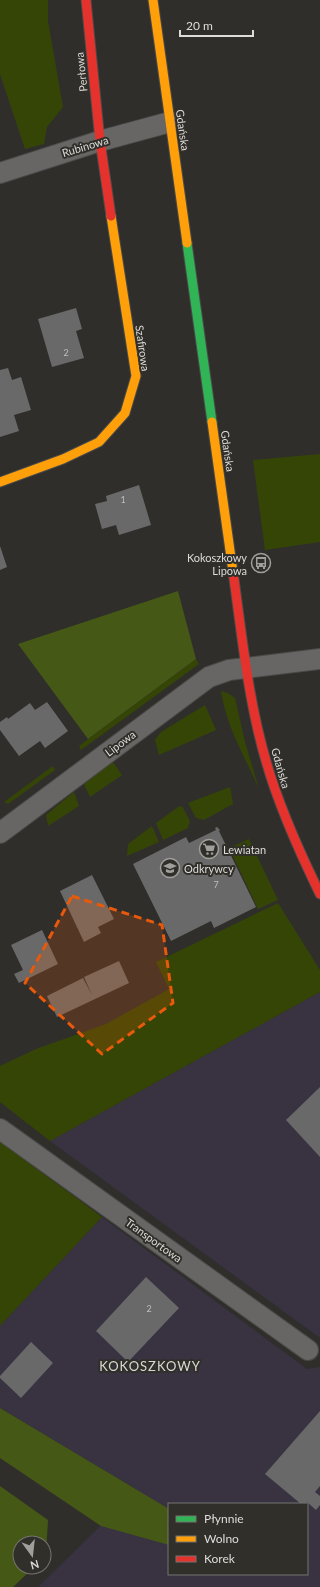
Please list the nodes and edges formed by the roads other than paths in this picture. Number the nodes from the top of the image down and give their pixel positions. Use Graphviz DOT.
graph roads {
  1 [pos="86,0"];
  2 [pos="153,0"];
  3 [pos="170,122"];
  4 [pos="100,141"];
  5 [pos="0,173"];
  6 [pos="0,482"];
  7 [pos="320,659"];
  8 [pos="247,668"];
  9 [pos="0,833"];
  10 [pos="320,894"];
  11 [pos="0,1129"];
  12 [pos="308,1350"];
  1 -- 4 [label="main road, Perłowa"];
  2 -- 3 [label="main road, Gdańska"];
  3 -- 4 [label="street, Rubinowa"];
  3 -- 8 [label="main road, Gdańska"];
  4 -- 5 [label="street, Rubinowa"];
  4 -- 6 [label="main road, Szafirowa"];
  7 -- 8 [label="street, Lipowa"];
  8 -- 9 [label="street, Lipowa"];
  8 -- 10 [label="main road, Gdańska"];
  11 -- 12 [label="street, Transportowa"];
}
